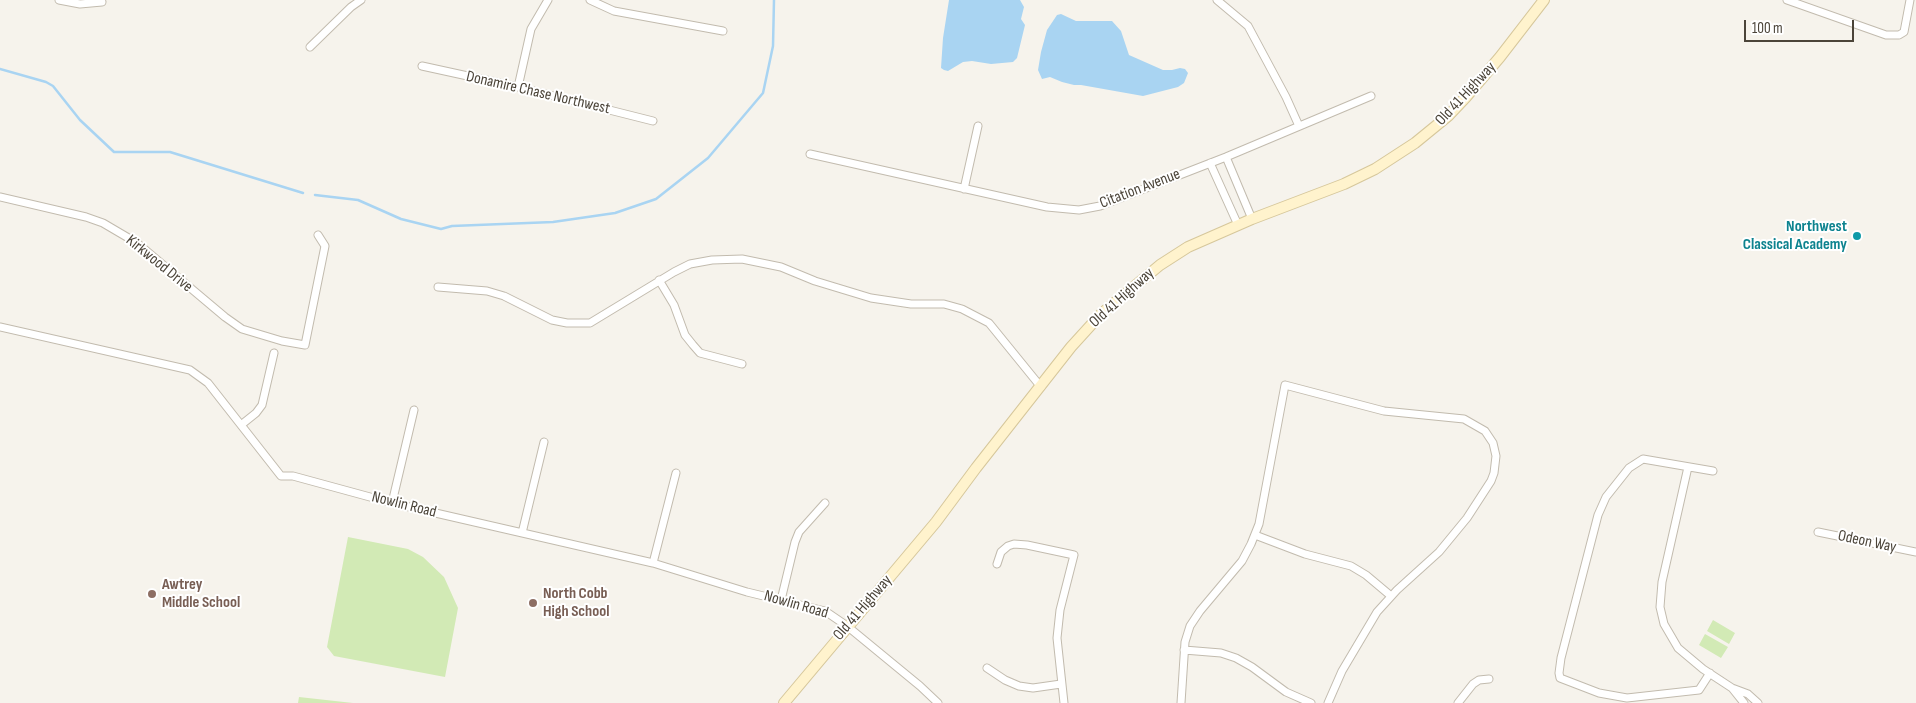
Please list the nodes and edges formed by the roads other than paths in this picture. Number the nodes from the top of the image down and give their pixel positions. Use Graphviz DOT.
graph roads {
  1 [pos="60,0"];
  2 [pos="361,0"];
  3 [pos="548,0"];
  4 [pos="590,0"];
  5 [pos="1217,0"];
  6 [pos="1544,0"];
  7 [pos="1787,0"];
  8 [pos="1910,0"];
  9 [pos="102,2"];
  10 [pos="723,31"];
  11 [pos="310,47"];
  12 [pos="422,66"];
  13 [pos="518,87"];
  14 [pos="1370,96"];
  15 [pos="653,121"];
  16 [pos="978,126"];
  17 [pos="1299,126"];
  18 [pos="810,154"];
  19 [pos="1226,157"];
  20 [pos="1210,163"];
  21 [pos="964,189"];
  22 [pos="0,197"];
  23 [pos="1252,219"];
  24 [pos="1238,225"];
  25 [pos="318,235"];
  26 [pos="659,280"];
  27 [pos="438,287"];
  28 [pos="0,327"];
  29 [pos="274,353"];
  30 [pos="742,364"];
  31 [pos="1041,386"];
  32 [pos="414,410"];
  33 [pos="241,425"];
  34 [pos="544,442"];
  35 [pos="1688,467"];
  36 [pos="1713,471"];
  37 [pos="676,473"];
  38 [pos="392,503"];
  39 [pos="825,503"];
  40 [pos="1818,532"];
  41 [pos="522,533"];
  42 [pos="1255,535"];
  43 [pos="1916,552"];
  44 [pos="653,563"];
  45 [pos="997,564"];
  46 [pos="1391,596"];
  47 [pos="781,600"];
  48 [pos="847,626"];
  49 [pos="1184,650"];
  50 [pos="987,668"];
  51 [pos="1710,673"];
  52 [pos="1488,679"];
  53 [pos="1061,684"];
  54 [pos="1732,688"];
  55 [pos="784,703"];
  56 [pos="938,703"];
  57 [pos="1064,703"];
  58 [pos="1180,703"];
  59 [pos="1311,703"];
  60 [pos="1328,703"];
  61 [pos="1458,703"];
  62 [pos="1744,703"];
  63 [pos="1758,703"];
  1 -- 9 [label="street"];
  2 -- 11 [label="street"];
  3 -- 13 [label="street"];
  4 -- 10 [label="street"];
  5 -- 17 [label="street"];
  6 -- 23 [label="main road, Old 41 Highway"];
  7 -- 8 [label="street"];
  12 -- 13 [label="street, Donamire Chase Northwest"];
  13 -- 15 [label="street, Donamire Chase Northwest"];
  14 -- 17 [label="street, Citation Avenue"];
  16 -- 21 [label="street"];
  17 -- 19 [label="street, Citation Avenue"];
  18 -- 21 [label="street, Citation Avenue"];
  19 -- 20 [label="street, Citation Avenue"];
  19 -- 23 [label="street"];
  20 -- 21 [label="street, Citation Avenue"];
  20 -- 24 [label="street"];
  22 -- 25 [label="street, Kirkwood Drive"];
  23 -- 24 [label="main road, Old 41 Highway"];
  24 -- 31 [label="main road, Old 41 Highway"];
  26 -- 27 [label="street"];
  26 -- 30 [label="street"];
  26 -- 31 [label="street"];
  28 -- 33 [label="street, Nowlin Road"];
  29 -- 33 [label="street"];
  31 -- 48 [label="main road, Old 41 Highway"];
  32 -- 38 [label="street"];
  33 -- 38 [label="street, Nowlin Road"];
  34 -- 41 [label="street"];
  35 -- 36 [label="street"];
  35 -- 51 [label="street"];
  35 -- 51 [label="street"];
  37 -- 44 [label="street"];
  38 -- 41 [label="street, Nowlin Road"];
  39 -- 47 [label="street"];
  40 -- 43 [label="street, Odeon Way"];
  41 -- 44 [label="street, Nowlin Road"];
  42 -- 46 [label="street"];
  42 -- 46 [label="street"];
  42 -- 49 [label="street"];
  44 -- 47 [label="street, Nowlin Road"];
  45 -- 53 [label="street"];
  46 -- 60 [label="street"];
  47 -- 48 [label="street, Nowlin Road"];
  48 -- 55 [label="main road, Old 41 Highway"];
  48 -- 56 [label="street, Nowlin Road"];
  49 -- 58 [label="street"];
  49 -- 59 [label="street"];
  50 -- 53 [label="street"];
  51 -- 54 [label="street"];
  52 -- 61 [label="street"];
  53 -- 57 [label="street"];
  54 -- 62 [label="street"];
  54 -- 63 [label="street"];
}
